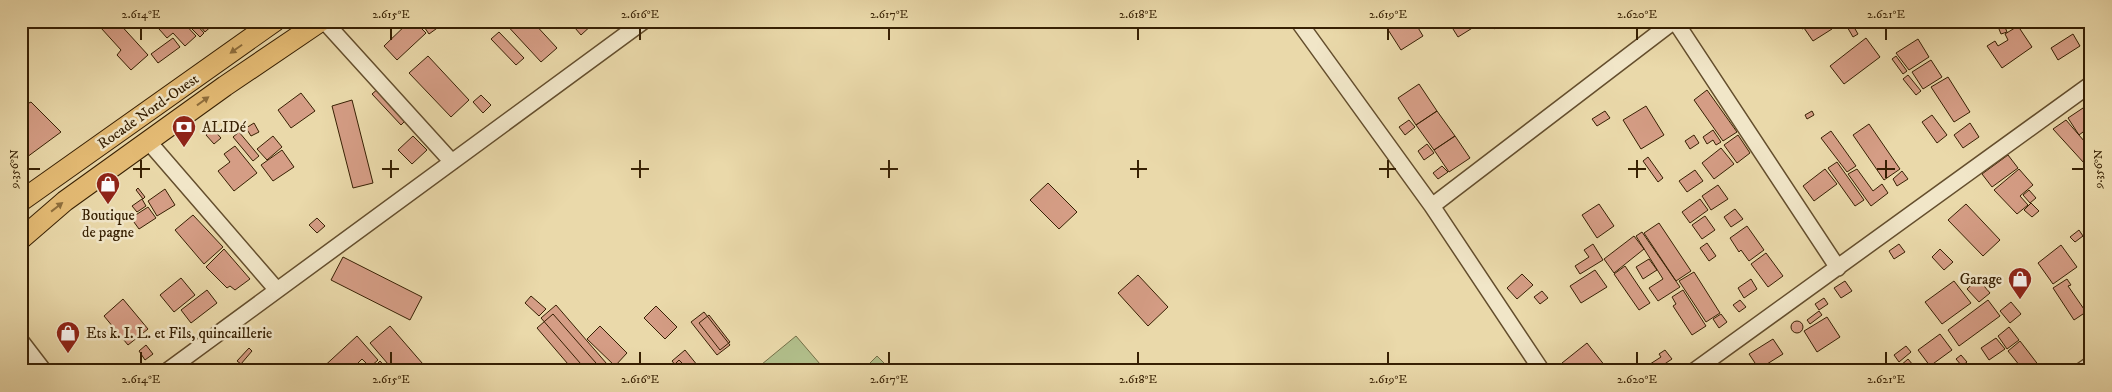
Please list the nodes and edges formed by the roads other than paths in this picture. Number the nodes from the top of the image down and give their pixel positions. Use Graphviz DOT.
graph roads {
  1 [pos="275,21"];
  2 [pos="322,21"];
  3 [pos="644,21"];
  4 [pos="1674,21"];
  5 [pos="1305,23"];
  6 [pos="2091,84"];
  7 [pos="148,141"];
  8 [pos="452,162"];
  9 [pos="21,202"];
  10 [pos="1432,206"];
  11 [pos="21,239"];
  12 [pos="1838,268"];
  13 [pos="278,290"];
  14 [pos="21,341"];
  15 [pos="2091,364"];
  16 [pos="44,371"];
  17 [pos="167,371"];
  18 [pos="1542,371"];
  19 [pos="1694,371"];
  20 [pos="2081,371"];
  1 -- 9 [label="main road, Rocade Nord-Ouest, one-way"];
  7 -- 2 [label="main road, Rocade Nord-Ouest, one-way"];
  2 -- 8 [label="street"];
  3 -- 8 [label="street"];
  4 -- 10 [label="street"];
  4 -- 12 [label="street"];
  5 -- 10 [label="street"];
  6 -- 12 [label="street"];
  11 -- 7 [label="main road, Rocade Nord-Ouest, one-way"];
  7 -- 13 [label="street"];
  8 -- 13 [label="street"];
  10 -- 18 [label="street"];
  12 -- 19 [label="street"];
  13 -- 17 [label="street"];
  14 -- 16 [label="street"];
  15 -- 20 [label="street"];
}
